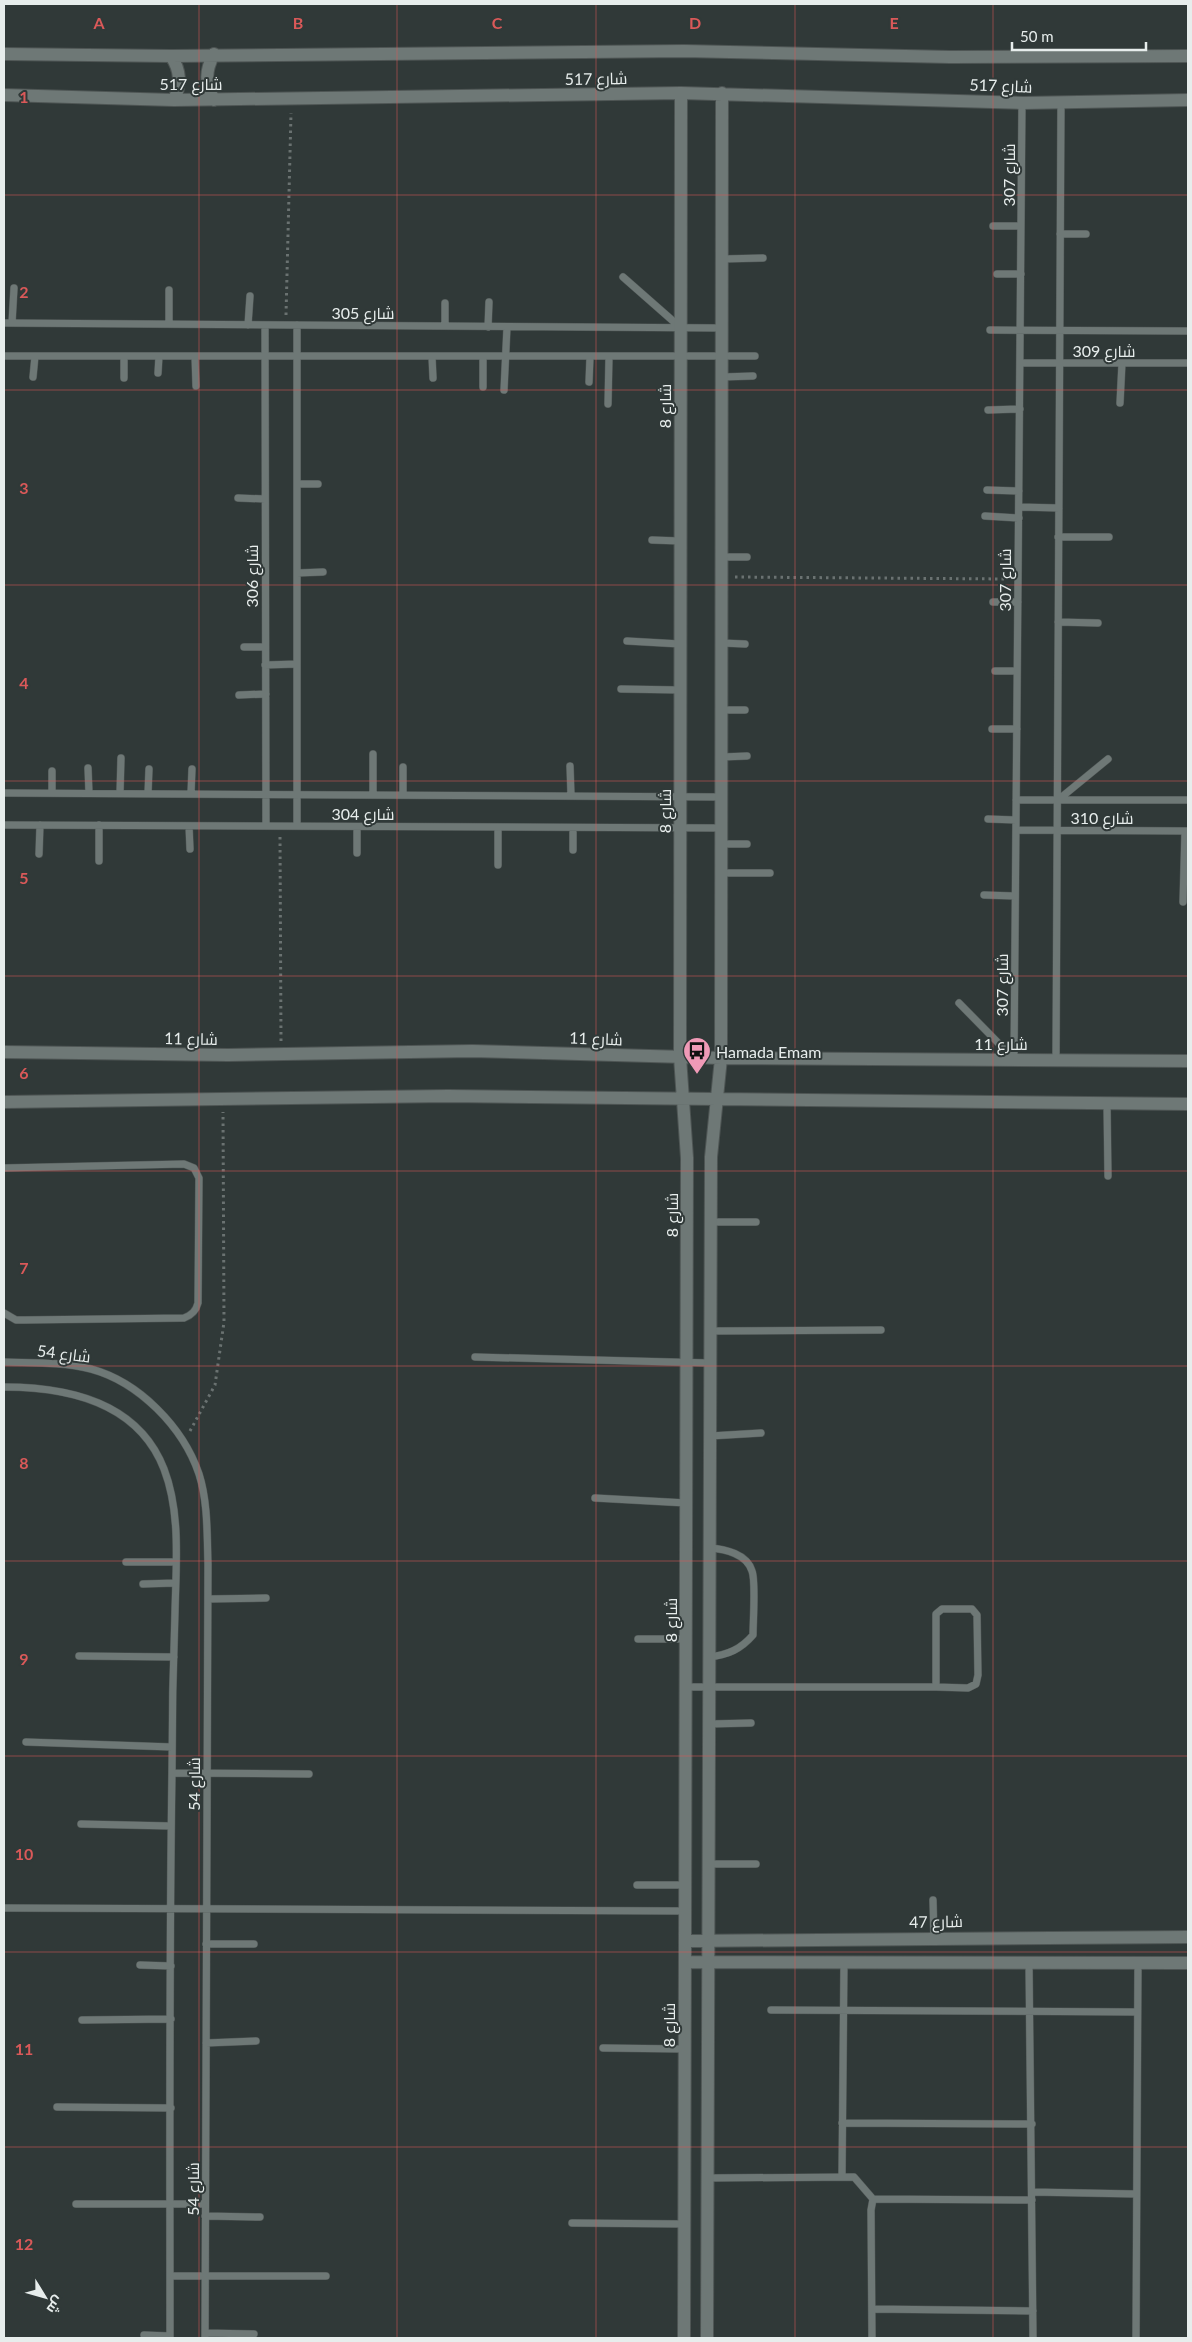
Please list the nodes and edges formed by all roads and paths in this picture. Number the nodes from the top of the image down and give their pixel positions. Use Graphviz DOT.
graph roads {
  1 [pos="4,54"];
  2 [pos="214,54"];
  3 [pos="171,56"];
  4 [pos="1188,56"];
  5 [pos="681,92"];
  6 [pos="722,93"];
  7 [pos="4,95"];
  8 [pos="292,99"];
  9 [pos="174,100"];
  10 [pos="214,100"];
  11 [pos="1188,100"];
  12 [pos="1022,102"];
  13 [pos="1061,103"];
  14 [pos="993,226"];
  15 [pos="1021,226"];
  16 [pos="1060,234"];
  17 [pos="1086,234"];
  18 [pos="763,258"];
  19 [pos="722,259"];
  20 [pos="997,274"];
  21 [pos="1021,274"];
  22 [pos="624,277"];
  23 [pos="14,288"];
  24 [pos="169,290"];
  25 [pos="250,296"];
  26 [pos="489,302"];
  27 [pos="446,303"];
  28 [pos="4,323"];
  29 [pos="12,323"];
  30 [pos="169,324"];
  31 [pos="248,325"];
  32 [pos="265,325"];
  33 [pos="286,325"];
  34 [pos="297,325"];
  35 [pos="445,326"];
  36 [pos="488,327"];
  37 [pos="507,327"];
  38 [pos="681,328"];
  39 [pos="722,328"];
  40 [pos="990,330"];
  41 [pos="1020,330"];
  42 [pos="1059,330"];
  43 [pos="1188,331"];
  44 [pos="4,356"];
  45 [pos="35,356"];
  46 [pos="124,356"];
  47 [pos="159,356"];
  48 [pos="195,356"];
  49 [pos="265,356"];
  50 [pos="297,356"];
  51 [pos="755,356"];
  52 [pos="432,357"];
  53 [pos="483,357"];
  54 [pos="505,357"];
  55 [pos="590,357"];
  56 [pos="609,357"];
  57 [pos="681,357"];
  58 [pos="722,358"];
  59 [pos="1020,363"];
  60 [pos="1059,363"];
  61 [pos="1122,363"];
  62 [pos="1188,363"];
  63 [pos="158,373"];
  64 [pos="753,376"];
  65 [pos="33,377"];
  66 [pos="722,377"];
  67 [pos="124,378"];
  68 [pos="433,378"];
  69 [pos="589,382"];
  70 [pos="196,386"];
  71 [pos="483,387"];
  72 [pos="504,390"];
  73 [pos="1120,403"];
  74 [pos="608,404"];
  75 [pos="988,410"];
  76 [pos="1020,410"];
  77 [pos="297,484"];
  78 [pos="318,484"];
  79 [pos="987,490"];
  80 [pos="1019,491"];
  81 [pos="238,498"];
  82 [pos="265,499"];
  83 [pos="1019,507"];
  84 [pos="1059,508"];
  85 [pos="985,516"];
  86 [pos="1019,518"];
  87 [pos="1109,537"];
  88 [pos="1058,538"];
  89 [pos="652,540"];
  90 [pos="680,541"];
  91 [pos="722,557"];
  92 [pos="747,557"];
  93 [pos="323,572"];
  94 [pos="297,573"];
  95 [pos="722,577"];
  96 [pos="1018,579"];
  97 [pos="993,602"];
  98 [pos="1018,602"];
  99 [pos="1058,622"];
  100 [pos="1098,623"];
  101 [pos="627,641"];
  102 [pos="722,643"];
  103 [pos="680,644"];
  104 [pos="745,644"];
  105 [pos="244,647"];
  106 [pos="265,648"];
  107 [pos="297,664"];
  108 [pos="266,666"];
  109 [pos="995,671"];
  110 [pos="1017,671"];
  111 [pos="621,689"];
  112 [pos="680,690"];
  113 [pos="266,694"];
  114 [pos="239,695"];
  115 [pos="722,710"];
  116 [pos="745,710"];
  117 [pos="992,728"];
  118 [pos="1017,729"];
  119 [pos="373,754"];
  120 [pos="747,756"];
  121 [pos="722,757"];
  122 [pos="121,758"];
  123 [pos="1108,759"];
  124 [pos="570,766"];
  125 [pos="403,767"];
  126 [pos="88,768"];
  127 [pos="148,769"];
  128 [pos="192,769"];
  129 [pos="52,771"];
  130 [pos="4,793"];
  131 [pos="52,793"];
  132 [pos="89,793"];
  133 [pos="120,793"];
  134 [pos="148,793"];
  135 [pos="373,793"];
  136 [pos="191,794"];
  137 [pos="266,794"];
  138 [pos="297,794"];
  139 [pos="403,794"];
  140 [pos="571,796"];
  141 [pos="680,796"];
  142 [pos="722,797"];
  143 [pos="1016,800"];
  144 [pos="1057,800"];
  145 [pos="1188,800"];
  146 [pos="988,819"];
  147 [pos="1016,820"];
  148 [pos="4,825"];
  149 [pos="40,825"];
  150 [pos="99,826"];
  151 [pos="189,826"];
  152 [pos="266,826"];
  153 [pos="280,826"];
  154 [pos="297,826"];
  155 [pos="357,827"];
  156 [pos="498,828"];
  157 [pos="573,828"];
  158 [pos="680,828"];
  159 [pos="722,828"];
  160 [pos="1016,830"];
  161 [pos="1057,830"];
  162 [pos="1186,831"];
  163 [pos="722,844"];
  164 [pos="747,844"];
  165 [pos="190,849"];
  166 [pos="573,850"];
  167 [pos="358,853"];
  168 [pos="39,854"];
  169 [pos="99,861"];
  170 [pos="498,865"];
  171 [pos="722,873"];
  172 [pos="770,873"];
  173 [pos="984,895"];
  174 [pos="1015,896"];
  175 [pos="1183,902"];
  176 [pos="959,1003"];
  177 [pos="4,1052"];
  178 [pos="281,1054"];
  179 [pos="680,1057"];
  180 [pos="721,1058"];
  181 [pos="1014,1059"];
  182 [pos="1056,1059"];
  183 [pos="1188,1060"];
  184 [pos="223,1099"];
  185 [pos="681,1099"];
  186 [pos="718,1100"];
  187 [pos="4,1102"];
  188 [pos="1107,1104"];
  189 [pos="1188,1104"];
  190 [pos="4,1168"];
  191 [pos="1108,1176"];
  192 [pos="711,1222"];
  193 [pos="756,1222"];
  194 [pos="4,1313"];
  195 [pos="881,1330"];
  196 [pos="710,1331"];
  197 [pos="475,1357"];
  198 [pos="4,1362"];
  199 [pos="687,1362"];
  200 [pos="710,1363"];
  201 [pos="4,1387"];
  202 [pos="761,1433"];
  203 [pos="710,1436"];
  204 [pos="184,1443"];
  205 [pos="595,1498"];
  206 [pos="686,1502"];
  207 [pos="710,1548"];
  208 [pos="126,1562"];
  209 [pos="176,1562"];
  210 [pos="143,1584"];
  211 [pos="175,1584"];
  212 [pos="266,1598"];
  213 [pos="208,1599"];
  214 [pos="638,1639"];
  215 [pos="686,1639"];
  216 [pos="79,1656"];
  217 [pos="709,1656"];
  218 [pos="174,1657"];
  219 [pos="686,1687"];
  220 [pos="709,1687"];
  221 [pos="936,1687"];
  222 [pos="751,1723"];
  223 [pos="709,1724"];
  224 [pos="26,1742"];
  225 [pos="172,1747"];
  226 [pos="172,1773"];
  227 [pos="207,1773"];
  228 [pos="309,1774"];
  229 [pos="81,1824"];
  230 [pos="171,1826"];
  231 [pos="709,1864"];
  232 [pos="756,1864"];
  233 [pos="637,1885"];
  234 [pos="685,1885"];
  235 [pos="933,1900"];
  236 [pos="4,1908"];
  237 [pos="171,1909"];
  238 [pos="206,1909"];
  239 [pos="685,1911"];
  240 [pos="1188,1937"];
  241 [pos="934,1938"];
  242 [pos="685,1940"];
  243 [pos="708,1940"];
  244 [pos="206,1944"];
  245 [pos="254,1944"];
  246 [pos="685,1962"];
  247 [pos="708,1962"];
  248 [pos="844,1962"];
  249 [pos="1029,1963"];
  250 [pos="1138,1963"];
  251 [pos="1188,1963"];
  252 [pos="140,1965"];
  253 [pos="171,1966"];
  254 [pos="771,2010"];
  255 [pos="844,2010"];
  256 [pos="1030,2011"];
  257 [pos="1137,2012"];
  258 [pos="82,2020"];
  259 [pos="171,2020"];
  260 [pos="256,2042"];
  261 [pos="206,2043"];
  262 [pos="603,2048"];
  263 [pos="684,2049"];
  264 [pos="57,2107"];
  265 [pos="171,2108"];
  266 [pos="842,2123"];
  267 [pos="1032,2124"];
  268 [pos="842,2176"];
  269 [pos="708,2178"];
  270 [pos="1032,2192"];
  271 [pos="1136,2194"];
  272 [pos="873,2198"];
  273 [pos="1032,2200"];
  274 [pos="76,2204"];
  275 [pos="171,2204"];
  276 [pos="206,2204"];
  277 [pos="205,2216"];
  278 [pos="260,2217"];
  279 [pos="572,2223"];
  280 [pos="684,2224"];
  281 [pos="170,2276"];
  282 [pos="205,2276"];
  283 [pos="326,2276"];
  284 [pos="872,2309"];
  285 [pos="1033,2311"];
  286 [pos="254,2334"];
  287 [pos="144,2335"];
  288 [pos="205,2336"];
  289 [pos="170,2337"];
  290 [pos="684,2338"];
  291 [pos="707,2338"];
  292 [pos="872,2338"];
  293 [pos="1034,2338"];
  294 [pos="1136,2338"];
  1 -- 3 [label="street, شارع 517"];
  2 -- 3 [label="street, شارع 517"];
  2 -- 4 [label="street, شارع 517"];
  2 -- 10 [label="street"];
  3 -- 9 [label="street"];
  5 -- 6 [label="street, شارع 517"];
  5 -- 8 [label="street, شارع 517"];
  5 -- 38 [label="street, شارع 8"];
  6 -- 12 [label="street, شارع 517"];
  6 -- 19 [label="street"];
  7 -- 9 [label="street, شارع 517"];
  8 -- 10 [label="street, شارع 517"];
  8 -- 33 [label="path"];
  9 -- 10 [label="street, شارع 517"];
  11 -- 13 [label="street, شارع 517"];
  12 -- 13 [label="street, شارع 517"];
  12 -- 15 [label="lane, شارع 307"];
  13 -- 16 [label="lane"];
  14 -- 15 [label="lane"];
  15 -- 21 [label="lane, شارع 307"];
  16 -- 17 [label="lane"];
  16 -- 42 [label="lane"];
  18 -- 19 [label="lane"];
  19 -- 39 [label="street"];
  20 -- 21 [label="lane"];
  21 -- 41 [label="lane, شارع 307"];
  22 -- 38 [label="lane"];
  23 -- 29 [label="lane"];
  24 -- 30 [label="lane"];
  25 -- 31 [label="lane"];
  26 -- 36 [label="lane"];
  27 -- 35 [label="lane"];
  28 -- 29 [label="lane, شارع 305"];
  29 -- 30 [label="lane, شارع 305"];
  30 -- 31 [label="lane, شارع 305"];
  31 -- 32 [label="lane, شارع 305"];
  32 -- 33 [label="lane, شارع 305"];
  32 -- 49 [label="lane, شارع 306"];
  33 -- 34 [label="lane, شارع 305"];
  34 -- 35 [label="lane, شارع 305"];
  34 -- 50 [label="lane"];
  35 -- 36 [label="lane, شارع 305"];
  36 -- 37 [label="lane, شارع 305"];
  37 -- 38 [label="lane, شارع 305"];
  37 -- 54 [label="lane"];
  38 -- 39 [label="lane, شارع 305"];
  38 -- 57 [label="street, شارع 8"];
  39 -- 58 [label="street"];
  40 -- 41 [label="lane, شارع 309"];
  41 -- 42 [label="lane, شارع 309"];
  41 -- 59 [label="lane, شارع 307"];
  42 -- 43 [label="lane, شارع 309"];
  42 -- 60 [label="lane"];
  44 -- 45 [label="lane"];
  45 -- 46 [label="lane"];
  45 -- 65 [label="lane"];
  46 -- 47 [label="lane"];
  46 -- 67 [label="lane"];
  47 -- 48 [label="lane"];
  47 -- 63 [label="lane"];
  48 -- 49 [label="lane"];
  48 -- 70 [label="lane"];
  49 -- 50 [label="lane"];
  49 -- 82 [label="lane, شارع 306"];
  50 -- 52 [label="lane"];
  50 -- 77 [label="lane"];
  51 -- 58 [label="lane"];
  52 -- 53 [label="lane"];
  52 -- 68 [label="lane"];
  53 -- 54 [label="lane"];
  53 -- 71 [label="lane"];
  54 -- 55 [label="lane"];
  54 -- 72 [label="lane"];
  55 -- 56 [label="lane"];
  55 -- 69 [label="lane"];
  56 -- 57 [label="lane"];
  56 -- 74 [label="lane"];
  57 -- 58 [label="lane"];
  57 -- 90 [label="street, شارع 8"];
  58 -- 66 [label="street"];
  59 -- 60 [label="lane, شارع 309"];
  59 -- 76 [label="lane, شارع 307"];
  60 -- 61 [label="lane, شارع 309"];
  60 -- 84 [label="lane"];
  61 -- 62 [label="lane, شارع 309"];
  61 -- 73 [label="lane"];
  64 -- 66 [label="lane"];
  66 -- 91 [label="street"];
  75 -- 76 [label="lane"];
  76 -- 80 [label="lane, شارع 307"];
  77 -- 78 [label="lane"];
  77 -- 94 [label="lane"];
  79 -- 80 [label="lane"];
  80 -- 83 [label="lane, شارع 307"];
  81 -- 82 [label="lane"];
  82 -- 106 [label="lane, شارع 306"];
  83 -- 84 [label="lane"];
  83 -- 86 [label="lane, شارع 307"];
  84 -- 88 [label="lane"];
  85 -- 86 [label="lane"];
  86 -- 96 [label="lane, شارع 307"];
  87 -- 88 [label="lane"];
  88 -- 99 [label="lane"];
  89 -- 90 [label="lane"];
  90 -- 103 [label="street, شارع 8"];
  91 -- 92 [label="lane"];
  91 -- 95 [label="street"];
  93 -- 94 [label="lane"];
  94 -- 107 [label="lane"];
  95 -- 96 [label="path"];
  95 -- 102 [label="street"];
  96 -- 98 [label="lane, شارع 307"];
  97 -- 98 [label="lane"];
  98 -- 110 [label="lane, شارع 307"];
  99 -- 100 [label="lane"];
  99 -- 144 [label="lane"];
  101 -- 103 [label="lane"];
  102 -- 104 [label="lane"];
  102 -- 115 [label="street"];
  103 -- 112 [label="street, شارع 8"];
  105 -- 106 [label="lane"];
  106 -- 108 [label="lane, شارع 306"];
  107 -- 108 [label="lane"];
  107 -- 138 [label="lane"];
  108 -- 113 [label="lane, شارع 306"];
  109 -- 110 [label="lane"];
  110 -- 118 [label="lane, شارع 307"];
  111 -- 112 [label="lane"];
  112 -- 141 [label="street, شارع 8"];
  113 -- 114 [label="lane"];
  113 -- 137 [label="lane, شارع 306"];
  115 -- 116 [label="lane"];
  115 -- 121 [label="street"];
  117 -- 118 [label="lane"];
  118 -- 143 [label="lane, شارع 307"];
  119 -- 135 [label="lane"];
  120 -- 121 [label="lane"];
  121 -- 142 [label="street"];
  122 -- 133 [label="lane"];
  123 -- 144 [label="lane"];
  124 -- 140 [label="lane"];
  125 -- 139 [label="lane"];
  126 -- 132 [label="lane"];
  127 -- 134 [label="lane"];
  128 -- 136 [label="lane"];
  129 -- 131 [label="lane"];
  130 -- 131 [label="lane, شارع 304"];
  131 -- 132 [label="lane, شارع 304"];
  132 -- 133 [label="lane, شارع 304"];
  133 -- 134 [label="lane, شارع 304"];
  134 -- 136 [label="lane, شارع 304"];
  135 -- 138 [label="lane, شارع 304"];
  135 -- 139 [label="lane, شارع 304"];
  136 -- 137 [label="lane, شارع 304"];
  137 -- 138 [label="lane, شارع 304"];
  137 -- 152 [label="lane, شارع 306"];
  138 -- 154 [label="lane"];
  139 -- 140 [label="lane, شارع 304"];
  140 -- 141 [label="lane, شارع 304"];
  141 -- 142 [label="lane, شارع 304"];
  141 -- 158 [label="street, شارع 8"];
  142 -- 159 [label="street"];
  143 -- 144 [label="lane, شارع 310"];
  143 -- 147 [label="lane, شارع 307"];
  144 -- 145 [label="lane, شارع 310"];
  144 -- 161 [label="lane"];
  146 -- 147 [label="lane"];
  147 -- 160 [label="lane, شارع 307"];
  148 -- 149 [label="lane, شارع 304"];
  149 -- 150 [label="lane, شارع 304"];
  149 -- 168 [label="lane"];
  150 -- 151 [label="lane, شارع 304"];
  150 -- 169 [label="lane"];
  151 -- 152 [label="lane, شارع 304"];
  151 -- 165 [label="lane"];
  152 -- 153 [label="lane, شارع 304"];
  153 -- 154 [label="lane, شارع 304"];
  153 -- 178 [label="path"];
  154 -- 155 [label="lane, شارع 304"];
  155 -- 156 [label="lane, شارع 304"];
  155 -- 167 [label="lane"];
  156 -- 157 [label="lane, شارع 304"];
  156 -- 170 [label="lane"];
  157 -- 158 [label="lane, شارع 304"];
  157 -- 166 [label="lane"];
  158 -- 159 [label="lane, شارع 304"];
  158 -- 179 [label="street, شارع 8"];
  159 -- 163 [label="street"];
  160 -- 161 [label="lane, شارع 310"];
  160 -- 174 [label="lane, شارع 307"];
  161 -- 162 [label="lane, شارع 310"];
  161 -- 182 [label="lane"];
  162 -- 175 [label="lane"];
  163 -- 164 [label="lane"];
  163 -- 171 [label="street"];
  171 -- 172 [label="lane"];
  171 -- 180 [label="street"];
  173 -- 174 [label="lane"];
  174 -- 181 [label="lane, شارع 307"];
  176 -- 181 [label="lane"];
  177 -- 178 [label="street, شارع 11"];
  178 -- 179 [label="street, شارع 11"];
  179 -- 180 [label="street, شارع 11"];
  179 -- 185 [label="street, شارع 8"];
  180 -- 181 [label="street, شارع 11"];
  180 -- 186 [label="street"];
  181 -- 182 [label="street, شارع 11"];
  182 -- 183 [label="street, شارع 11"];
  184 -- 185 [label="street"];
  184 -- 187 [label="street"];
  184 -- 204 [label="path"];
  185 -- 186 [label="street"];
  185 -- 199 [label="street, شارع 8"];
  186 -- 188 [label="street"];
  186 -- 192 [label="street"];
  188 -- 189 [label="street"];
  188 -- 191 [label="lane"];
  190 -- 194 [label="lane"];
  192 -- 193 [label="lane"];
  192 -- 196 [label="street"];
  195 -- 196 [label="lane"];
  196 -- 200 [label="street"];
  197 -- 199 [label="lane"];
  198 -- 204 [label="lane, شارع 54"];
  199 -- 200 [label="lane"];
  199 -- 206 [label="street, شارع 8"];
  200 -- 203 [label="street"];
  201 -- 209 [label="lane, شارع 54"];
  202 -- 203 [label="lane"];
  203 -- 207 [label="street"];
  204 -- 213 [label="lane, شارع 54"];
  205 -- 206 [label="lane"];
  206 -- 215 [label="street, شارع 8"];
  207 -- 217 [label="street"];
  207 -- 217 [label="lane"];
  208 -- 209 [label="lane"];
  209 -- 211 [label="lane, شارع 54"];
  210 -- 211 [label="lane"];
  211 -- 218 [label="lane, شارع 54"];
  212 -- 213 [label="lane"];
  213 -- 227 [label="lane, شارع 54"];
  214 -- 215 [label="lane"];
  215 -- 219 [label="street, شارع 8"];
  216 -- 218 [label="lane"];
  217 -- 220 [label="street"];
  218 -- 225 [label="lane, شارع 54"];
  219 -- 220 [label="lane"];
  219 -- 234 [label="street, شارع 8"];
  220 -- 221 [label="lane"];
  220 -- 223 [label="street"];
  221 -- 221 [label="lane"];
  222 -- 223 [label="lane"];
  223 -- 231 [label="street"];
  224 -- 225 [label="lane"];
  225 -- 226 [label="lane, شارع 54"];
  226 -- 227 [label="lane"];
  226 -- 230 [label="lane, شارع 54"];
  227 -- 228 [label="lane"];
  227 -- 238 [label="lane, شارع 54"];
  229 -- 230 [label="lane"];
  230 -- 237 [label="lane, شارع 54"];
  231 -- 232 [label="lane"];
  231 -- 243 [label="street"];
  233 -- 234 [label="lane"];
  234 -- 239 [label="street, شارع 8"];
  235 -- 241 [label="lane"];
  236 -- 237 [label="lane"];
  237 -- 238 [label="lane"];
  237 -- 253 [label="lane, شارع 54"];
  238 -- 239 [label="lane"];
  238 -- 244 [label="lane, شارع 54"];
  239 -- 242 [label="street, شارع 8"];
  240 -- 241 [label="street, شارع 47"];
  241 -- 243 [label="street, شارع 47"];
  242 -- 243 [label="street, شارع 47"];
  242 -- 246 [label="street, شارع 8"];
  243 -- 247 [label="street"];
  244 -- 245 [label="lane"];
  244 -- 261 [label="lane, شارع 54"];
  246 -- 247 [label="street"];
  246 -- 263 [label="street, شارع 8"];
  247 -- 248 [label="street"];
  247 -- 269 [label="street"];
  248 -- 249 [label="street"];
  248 -- 255 [label="lane"];
  249 -- 250 [label="street"];
  249 -- 256 [label="lane"];
  250 -- 251 [label="street"];
  250 -- 257 [label="lane"];
  252 -- 253 [label="lane"];
  253 -- 259 [label="lane, شارع 54"];
  254 -- 255 [label="lane"];
  255 -- 256 [label="lane"];
  255 -- 266 [label="lane"];
  256 -- 257 [label="lane"];
  256 -- 267 [label="lane"];
  257 -- 271 [label="lane"];
  258 -- 259 [label="lane"];
  259 -- 265 [label="lane, شارع 54"];
  260 -- 261 [label="lane"];
  261 -- 276 [label="lane, شارع 54"];
  262 -- 263 [label="lane"];
  263 -- 280 [label="street, شارع 8"];
  264 -- 265 [label="lane"];
  265 -- 275 [label="lane, شارع 54"];
  266 -- 267 [label="lane"];
  266 -- 268 [label="lane"];
  267 -- 270 [label="lane"];
  268 -- 269 [label="lane"];
  268 -- 272 [label="lane"];
  269 -- 291 [label="street"];
  270 -- 271 [label="lane"];
  270 -- 273 [label="lane"];
  271 -- 294 [label="lane"];
  272 -- 273 [label="lane"];
  272 -- 284 [label="lane"];
  273 -- 285 [label="lane"];
  274 -- 275 [label="lane"];
  275 -- 276 [label="lane"];
  275 -- 281 [label="lane, شارع 54"];
  276 -- 277 [label="lane, شارع 54"];
  277 -- 278 [label="lane"];
  277 -- 282 [label="lane, شارع 54"];
  279 -- 280 [label="lane"];
  280 -- 290 [label="street, شارع 8"];
  281 -- 282 [label="lane"];
  281 -- 289 [label="lane, شارع 54"];
  282 -- 283 [label="lane"];
  282 -- 288 [label="lane, شارع 54"];
  284 -- 285 [label="lane"];
  284 -- 292 [label="lane"];
  285 -- 293 [label="lane"];
  286 -- 288 [label="lane"];
  287 -- 289 [label="lane"];
}
